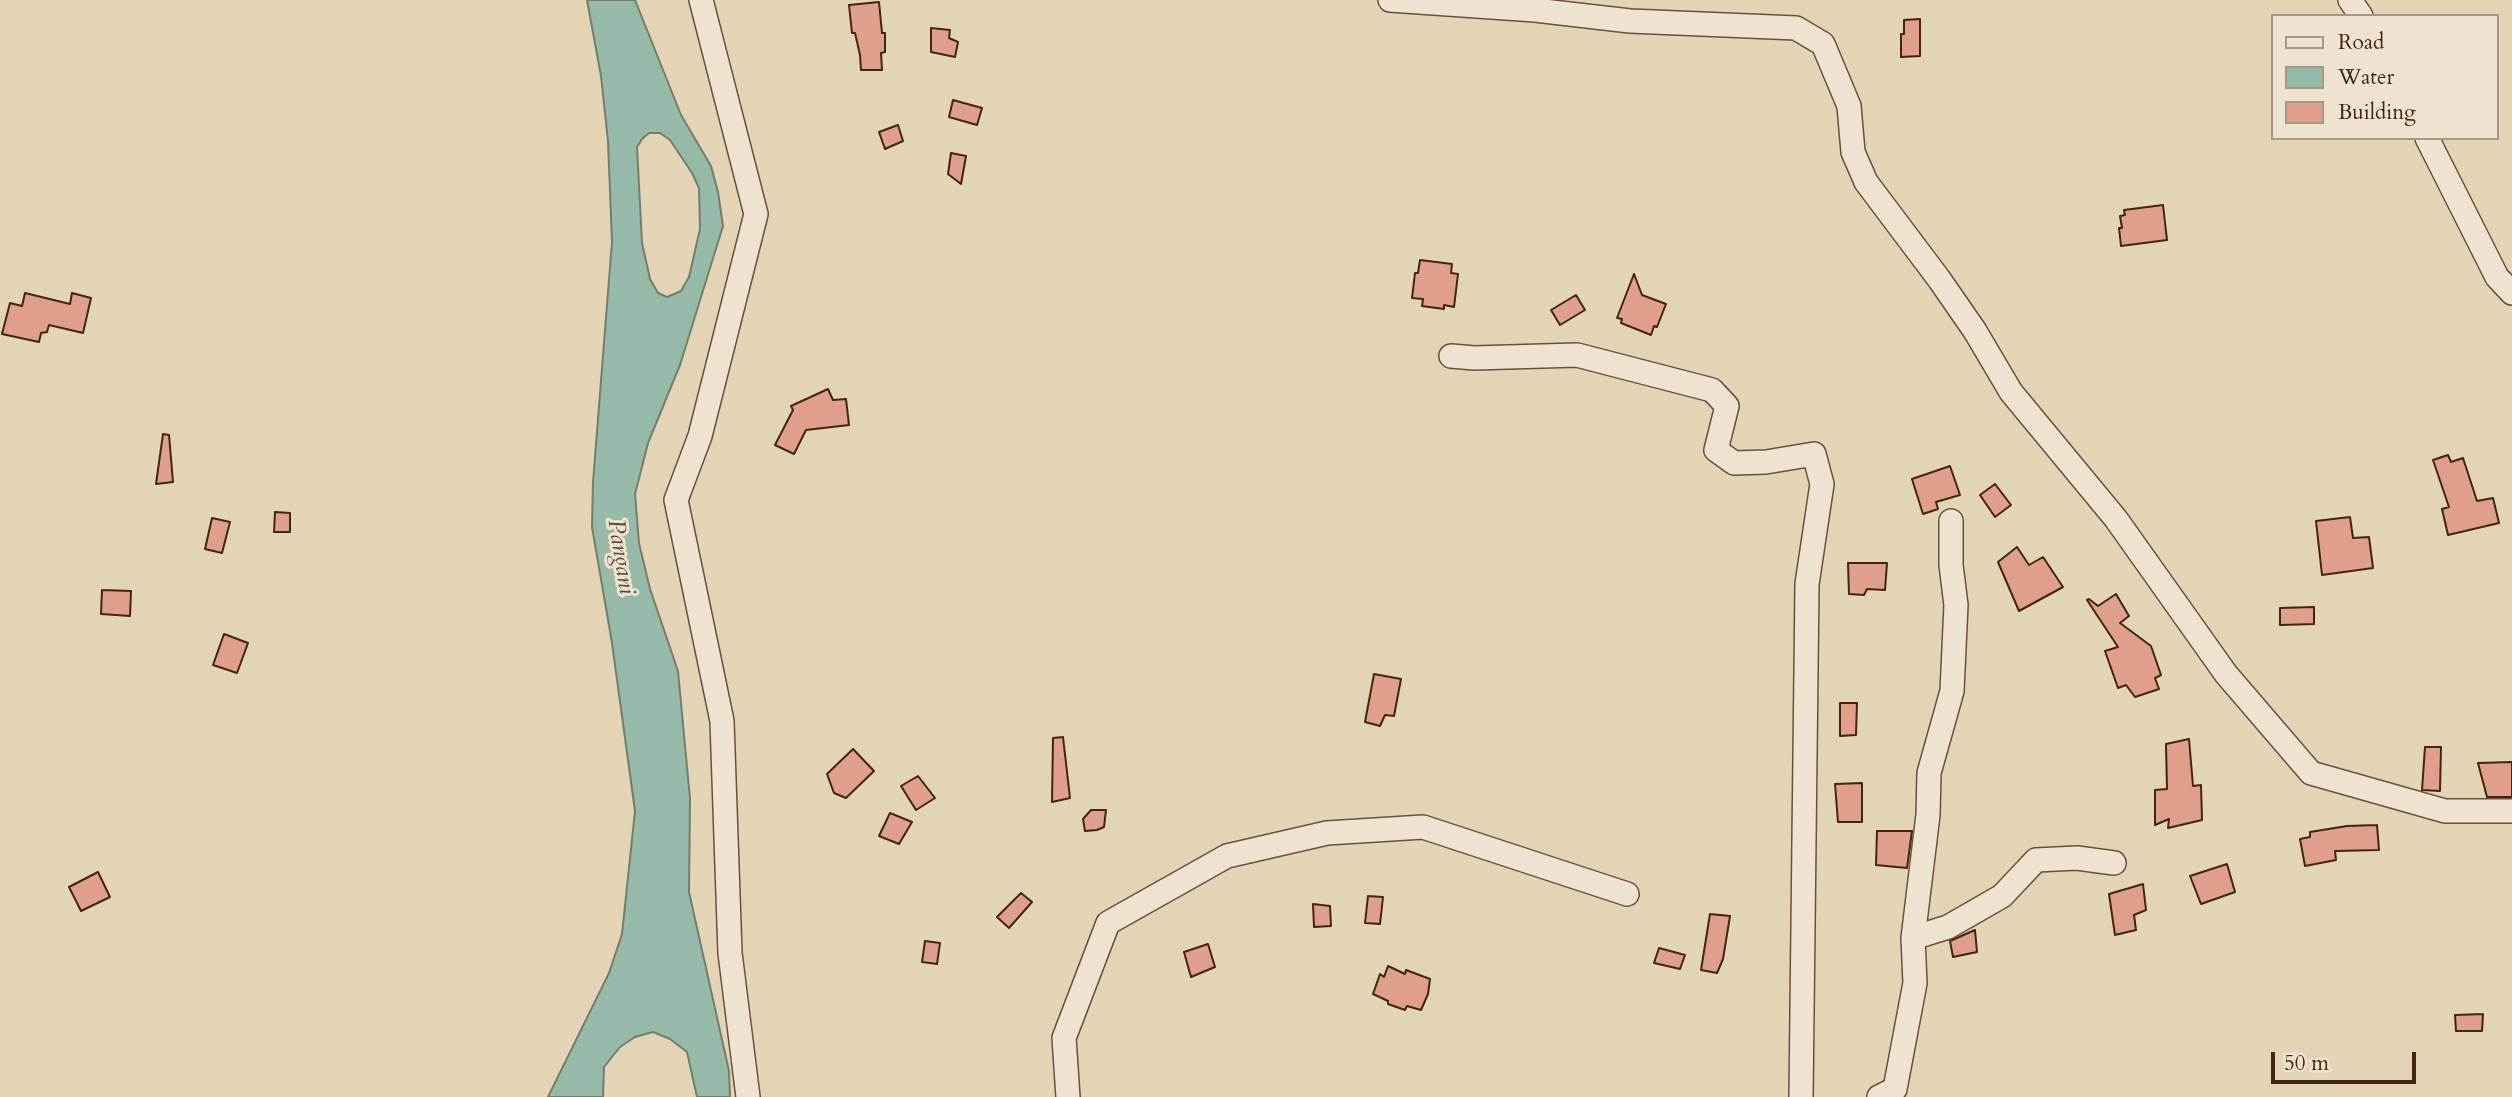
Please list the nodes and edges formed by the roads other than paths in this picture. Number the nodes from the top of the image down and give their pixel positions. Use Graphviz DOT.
graph roads {
  1 [pos="701,0"];
  2 [pos="1390,0"];
  3 [pos="2428,140"];
  4 [pos="2512,293"];
  5 [pos="1451,356"];
  6 [pos="1951,522"];
  7 [pos="2512,811"];
  8 [pos="2114,863"];
  9 [pos="1627,894"];
  10 [pos="1913,938"];
  11 [pos="748,1097"];
  12 [pos="1068,1097"];
  13 [pos="1801,1097"];
  14 [pos="1878,1097"];
  1 -- 11 [label="street"];
  2 -- 7 [label="street"];
  3 -- 4 [label="street"];
  5 -- 13 [label="street"];
  6 -- 10 [label="street"];
  8 -- 10 [label="street"];
  9 -- 12 [label="street"];
  10 -- 14 [label="street"];
}
